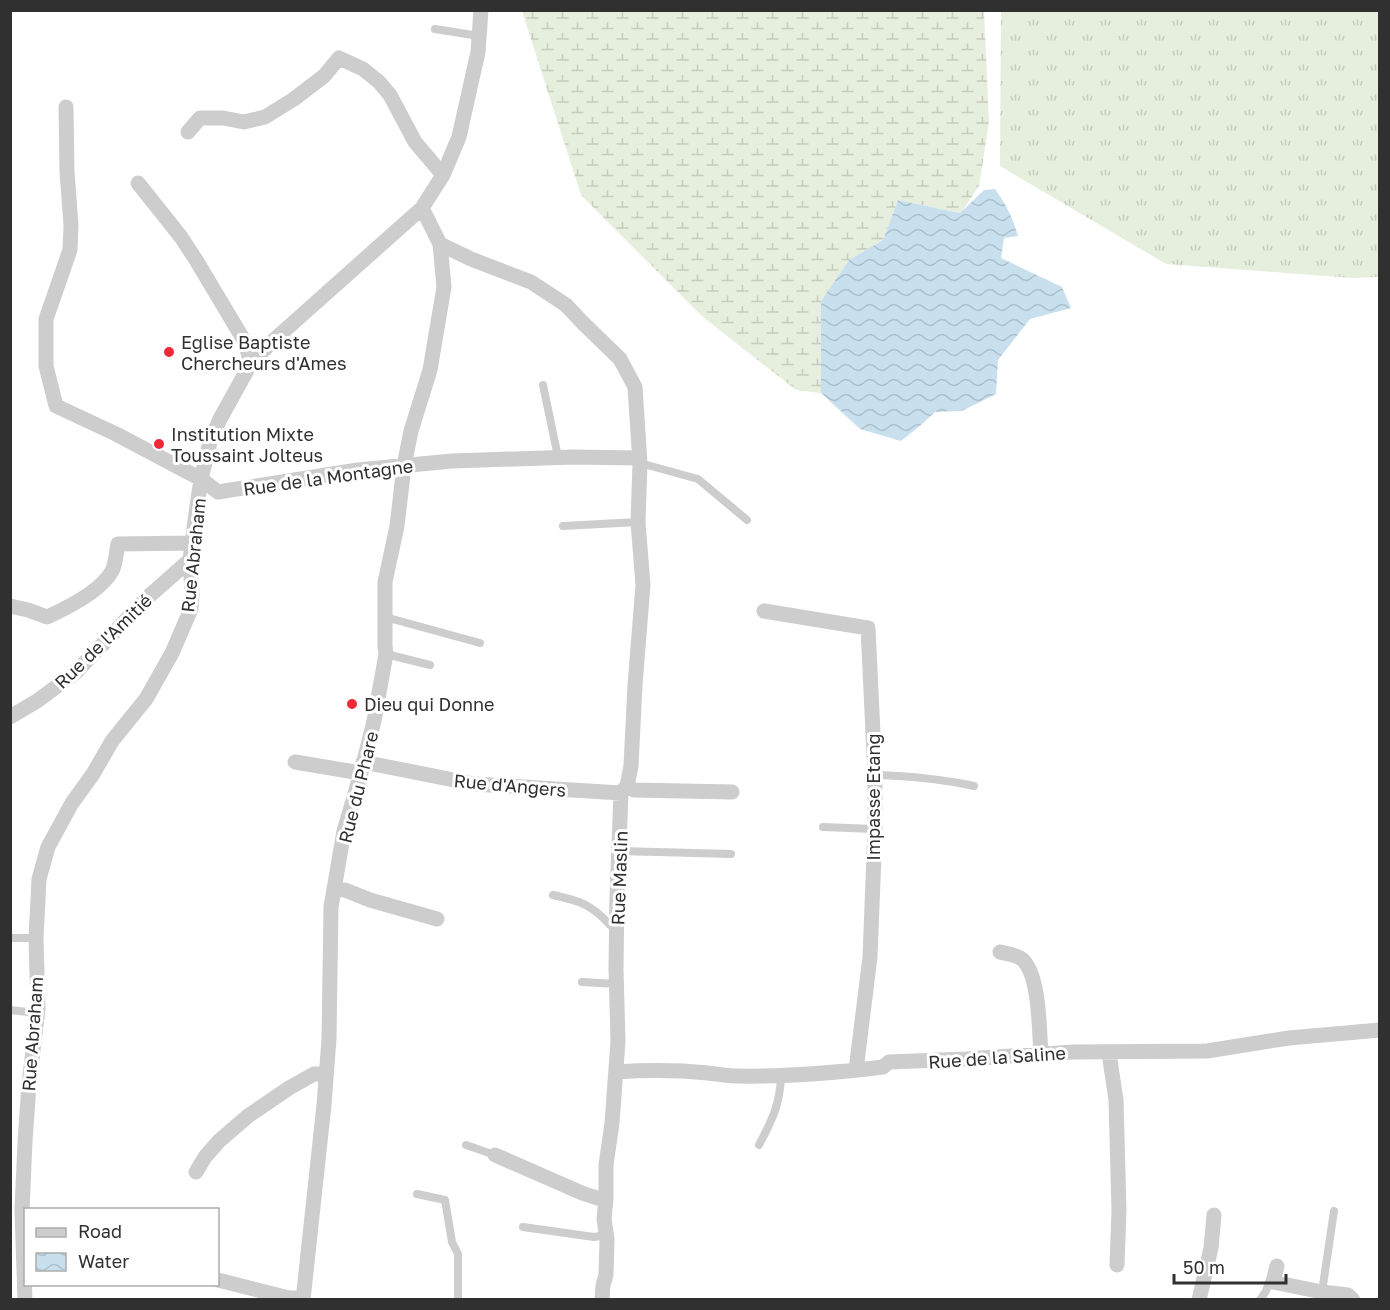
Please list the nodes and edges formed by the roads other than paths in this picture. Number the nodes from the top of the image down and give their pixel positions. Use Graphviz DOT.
graph roads {
  1 [pos="481,10"];
  2 [pos="435,29"];
  3 [pos="479,36"];
  4 [pos="66,107"];
  5 [pos="188,132"];
  6 [pos="443,175"];
  7 [pos="138,183"];
  8 [pos="422,208"];
  9 [pos="440,244"];
  10 [pos="251,363"];
  11 [pos="543,385"];
  12 [pos="558,457"];
  13 [pos="640,460"];
  14 [pos="404,466"];
  15 [pos="201,479"];
  16 [pos="747,520"];
  17 [pos="638,522"];
  18 [pos="563,526"];
  19 [pos="192,543"];
  20 [pos="190,560"];
  21 [pos="10,606"];
  22 [pos="764,611"];
  23 [pos="385,617"];
  24 [pos="480,643"];
  25 [pos="387,654"];
  26 [pos="430,665"];
  27 [pos="10,717"];
  28 [pos="295,762"];
  29 [pos="362,768"];
  30 [pos="875,775"];
  31 [pos="974,786"];
  32 [pos="624,789"];
  33 [pos="732,792"];
  34 [pos="823,827"];
  35 [pos="875,829"];
  36 [pos="619,851"];
  37 [pos="731,854"];
  38 [pos="334,889"];
  39 [pos="553,895"];
  40 [pos="437,919"];
  41 [pos="617,926"];
  42 [pos="10,938"];
  43 [pos="36,938"];
  44 [pos="1000,952"];
  45 [pos="582,982"];
  46 [pos="617,984"];
  47 [pos="10,1010"];
  48 [pos="37,1013"];
  49 [pos="1380,1030"];
  50 [pos="1109,1053"];
  51 [pos="1041,1054"];
  52 [pos="856,1070"];
  53 [pos="616,1072"];
  54 [pos="326,1074"];
  55 [pos="782,1076"];
  56 [pos="466,1145"];
  57 [pos="759,1145"];
  58 [pos="495,1155"];
  59 [pos="196,1172"];
  60 [pos="417,1194"];
  61 [pos="606,1199"];
  62 [pos="1334,1211"];
  63 [pos="1214,1215"];
  64 [pos="523,1227"];
  65 [pos="16,1232"];
  66 [pos="606,1235"];
  67 [pos="1117,1265"];
  68 [pos="1276,1266"];
  69 [pos="24,1268"];
  70 [pos="219,1280"];
  71 [pos="1273,1282"];
  72 [pos="1322,1292"];
  73 [pos="303,1299"];
  74 [pos="458,1299"];
  75 [pos="602,1299"];
  76 [pos="1199,1299"];
  77 [pos="1260,1299"];
  78 [pos="1353,1299"];
  1 -- 3 [label="street, Rue Abraham"];
  2 -- 3 [label="lane"];
  3 -- 6 [label="street, Rue Abraham"];
  4 -- 15 [label="street, Rue de la Montagne"];
  5 -- 6 [label="street"];
  6 -- 8 [label="street, Rue Abraham"];
  7 -- 10 [label="street"];
  8 -- 9 [label="street"];
  8 -- 10 [label="street, Rue Abraham"];
  9 -- 13 [label="street, Rue Maslin"];
  9 -- 14 [label="street, Rue du Phare"];
  10 -- 15 [label="street, Rue Abraham"];
  11 -- 12 [label="lane"];
  12 -- 13 [label="street, Rue de la Montagne"];
  12 -- 14 [label="street, Rue de la Montagne"];
  13 -- 16 [label="lane"];
  13 -- 17 [label="street, Rue Maslin"];
  14 -- 15 [label="street, Rue de la Montagne"];
  14 -- 23 [label="street, Rue du Phare"];
  15 -- 19 [label="street, Rue Abraham"];
  17 -- 18 [label="lane"];
  17 -- 32 [label="street, Rue Maslin"];
  19 -- 20 [label="street, Rue Abraham"];
  19 -- 21 [label="street"];
  20 -- 27 [label="street, Rue de l'Amitié"];
  20 -- 43 [label="street, Rue Abraham"];
  22 -- 30 [label="street, Impasse Etang"];
  23 -- 24 [label="lane"];
  23 -- 25 [label="street, Rue du Phare"];
  25 -- 26 [label="lane"];
  25 -- 29 [label="street, Rue du Phare"];
  28 -- 29 [label="street, Rue d'Angers"];
  29 -- 32 [label="street, Rue d'Angers"];
  29 -- 38 [label="street, Rue du Phare"];
  30 -- 31 [label="lane"];
  30 -- 35 [label="street, Impasse Etang"];
  32 -- 33 [label="street, Rue d'Angers"];
  32 -- 36 [label="street, Rue Maslin"];
  34 -- 35 [label="lane"];
  35 -- 52 [label="street, Impasse Etang"];
  36 -- 37 [label="lane"];
  36 -- 41 [label="street, Rue Maslin"];
  38 -- 40 [label="street"];
  38 -- 54 [label="street, Rue du Phare"];
  39 -- 41 [label="lane"];
  41 -- 46 [label="street, Rue Maslin"];
  42 -- 43 [label="lane"];
  43 -- 48 [label="street, Rue Abraham"];
  44 -- 51 [label="street"];
  45 -- 46 [label="lane"];
  46 -- 53 [label="street, Rue Maslin"];
  47 -- 48 [label="lane"];
  48 -- 65 [label="street, Rue Abraham"];
  49 -- 50 [label="street, Rue de la Saline"];
  50 -- 51 [label="street, Rue de la Saline"];
  50 -- 67 [label="street"];
  51 -- 52 [label="street, Rue de la Saline"];
  52 -- 55 [label="street, Rue de la Saline"];
  53 -- 55 [label="street, Rue de la Saline"];
  53 -- 61 [label="street, Rue Maslin"];
  54 -- 59 [label="street"];
  54 -- 73 [label="street, Rue du Phare"];
  55 -- 57 [label="lane"];
  56 -- 58 [label="lane"];
  58 -- 61 [label="street"];
  60 -- 74 [label="lane"];
  61 -- 66 [label="street, Rue Maslin"];
  62 -- 72 [label="lane"];
  63 -- 76 [label="street"];
  64 -- 66 [label="lane"];
  65 -- 69 [label="street, Rue Abraham"];
  66 -- 75 [label="street, Rue Maslin"];
  68 -- 71 [label="street"];
  70 -- 73 [label="street"];
  71 -- 72 [label="street"];
  71 -- 77 [label="lane"];
  72 -- 78 [label="street"];
}
